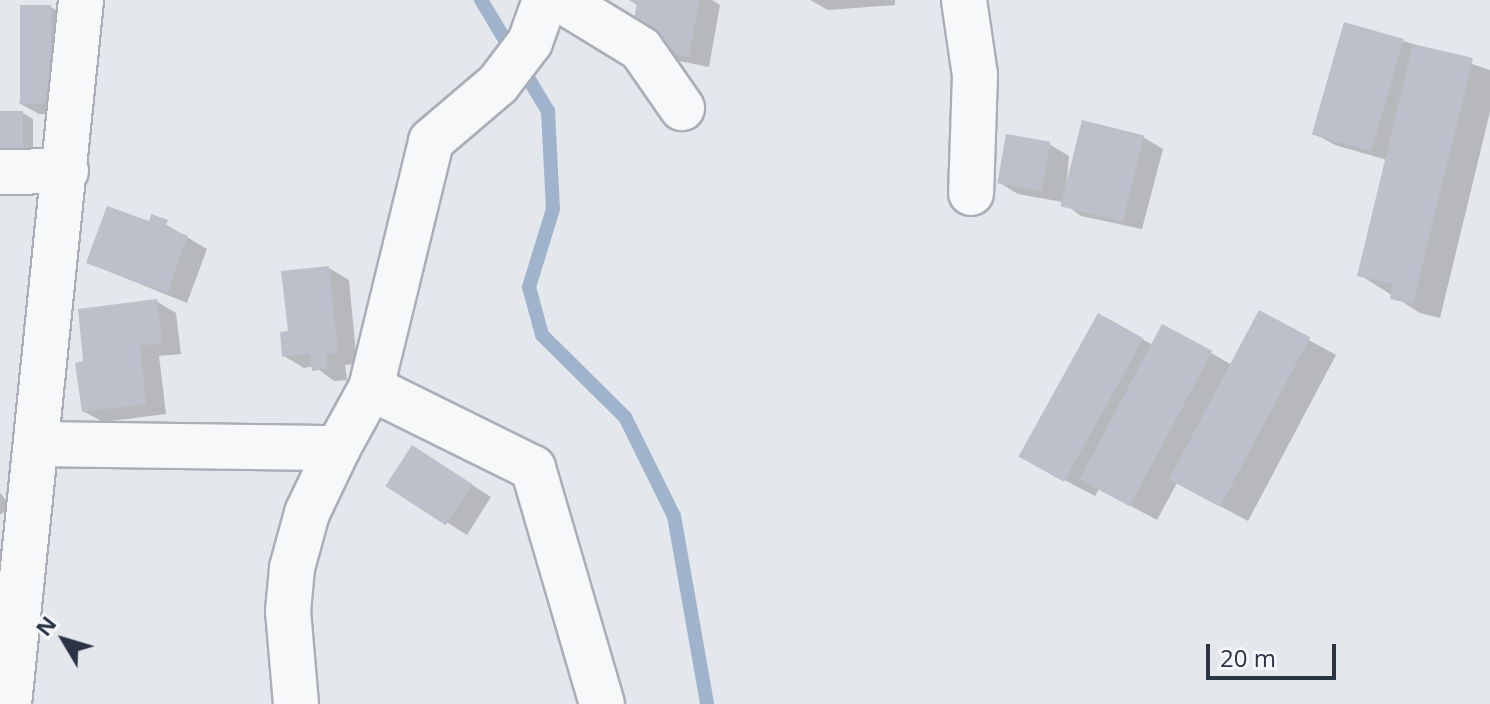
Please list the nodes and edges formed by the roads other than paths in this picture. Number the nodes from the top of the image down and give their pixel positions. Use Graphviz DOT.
graph roads {
  1 [pos="81,0"];
  2 [pos="545,0"];
  3 [pos="561,0"];
  4 [pos="964,0"];
  5 [pos="682,108"];
  6 [pos="66,171"];
  7 [pos="0,172"];
  8 [pos="971,193"];
  9 [pos="371,388"];
  10 [pos="38,444"];
  11 [pos="338,448"];
  12 [pos="9,704"];
  13 [pos="296,704"];
  14 [pos="602,704"];
  1 -- 6 [label="street"];
  2 -- 9 [label="street"];
  3 -- 5 [label="street"];
  4 -- 8 [label="street"];
  6 -- 7 [label="street"];
  6 -- 10 [label="street"];
  9 -- 11 [label="street"];
  9 -- 14 [label="street"];
  10 -- 11 [label="street"];
  10 -- 12 [label="street"];
  11 -- 13 [label="street"];
}
